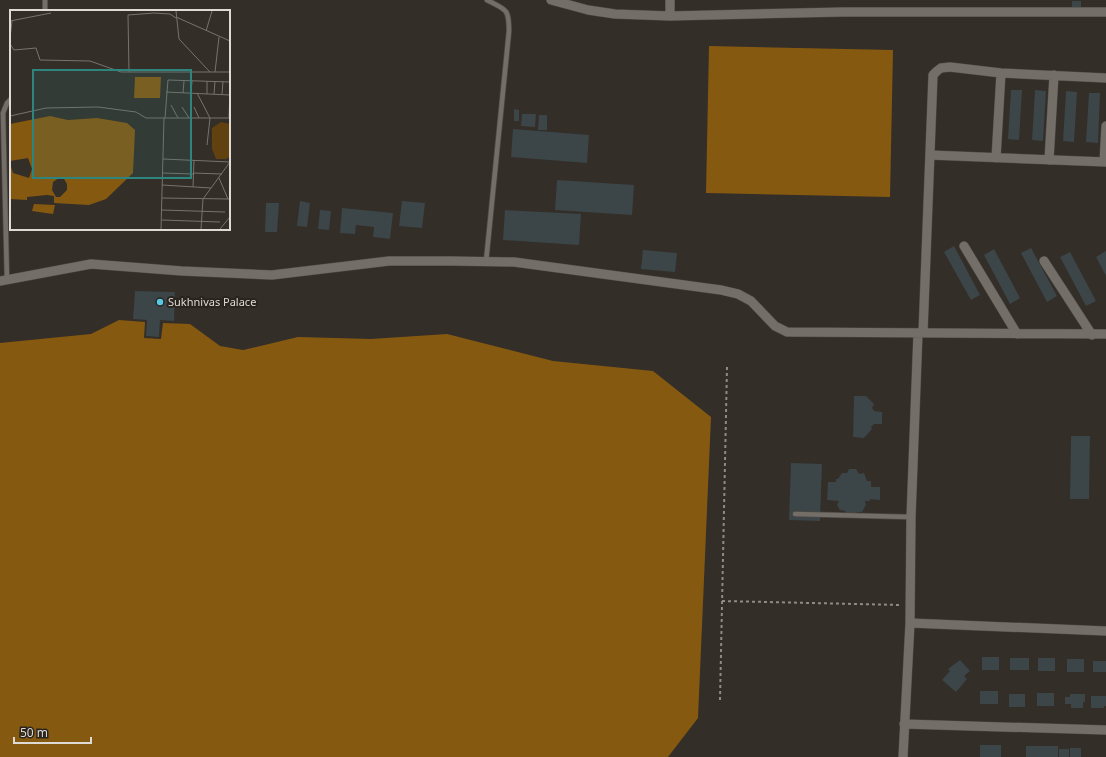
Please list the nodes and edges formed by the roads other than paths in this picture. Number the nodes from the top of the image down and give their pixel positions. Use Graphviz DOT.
graph roads {
  1 [pos="46,0"];
  2 [pos="488,0"];
  3 [pos="551,0"];
  4 [pos="670,0"];
  5 [pos="44,10"];
  6 [pos="1106,12"];
  7 [pos="670,16"];
  8 [pos="1001,73"];
  9 [pos="1054,76"];
  10 [pos="1106,78"];
  11 [pos="10,100"];
  12 [pos="1106,126"];
  13 [pos="930,155"];
  14 [pos="996,158"];
  15 [pos="1049,160"];
  16 [pos="1105,162"];
  17 [pos="964,246"];
  18 [pos="1044,261"];
  19 [pos="486,262"];
  20 [pos="4,280"];
  21 [pos="920,333"];
  22 [pos="1017,334"];
  23 [pos="1106,334"];
  24 [pos="1092,335"];
  25 [pos="795,514"];
  26 [pos="911,517"];
  27 [pos="910,623"];
  28 [pos="1106,631"];
  29 [pos="904,724"];
  30 [pos="1106,730"];
  31 [pos="903,757"];
  1 -- 5 [label="lane"];
  2 -- 19 [label="lane"];
  3 -- 7 [label="street"];
  4 -- 7 [label="street"];
  6 -- 7 [label="street"];
  8 -- 9 [label="street"];
  8 -- 13 [label="street"];
  8 -- 14 [label="street"];
  9 -- 10 [label="street"];
  9 -- 15 [label="street"];
  11 -- 20 [label="lane"];
  12 -- 16 [label="street"];
  13 -- 14 [label="street"];
  13 -- 21 [label="street"];
  14 -- 15 [label="street"];
  15 -- 16 [label="street"];
  17 -- 22 [label="street"];
  18 -- 24 [label="street"];
  19 -- 20 [label="street"];
  19 -- 21 [label="street"];
  21 -- 22 [label="street"];
  21 -- 26 [label="street"];
  22 -- 24 [label="street"];
  23 -- 24 [label="street"];
  25 -- 26 [label="lane"];
  26 -- 27 [label="street"];
  27 -- 28 [label="street"];
  27 -- 29 [label="street"];
  29 -- 30 [label="street"];
  29 -- 31 [label="street"];
}
